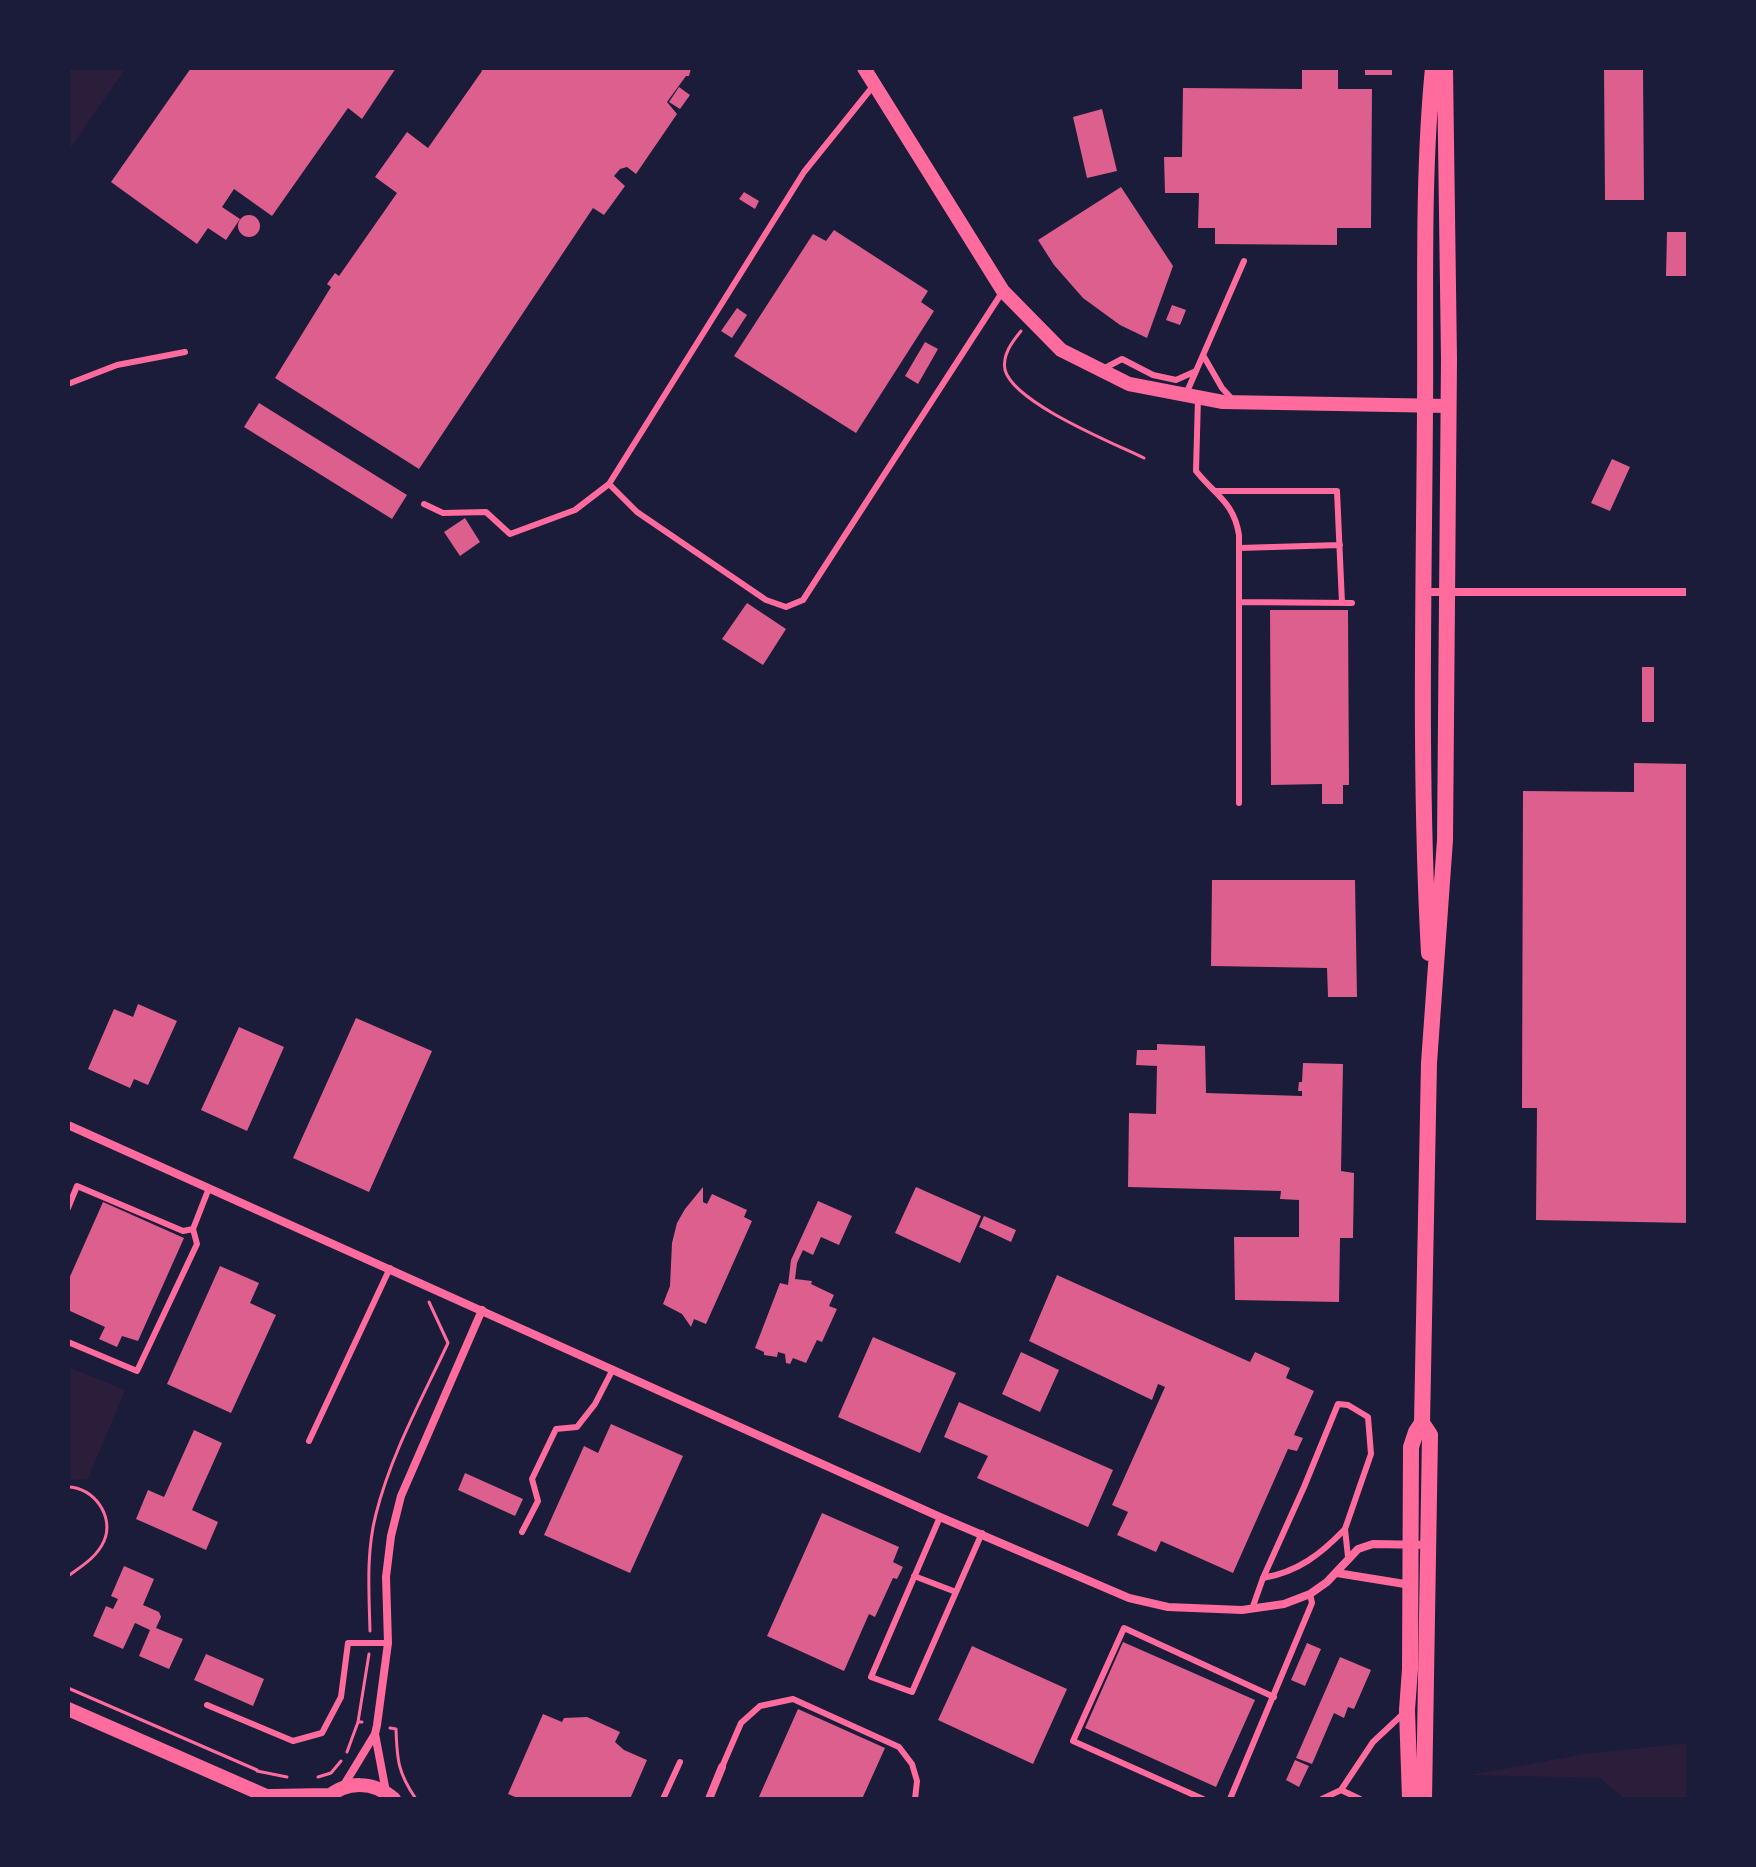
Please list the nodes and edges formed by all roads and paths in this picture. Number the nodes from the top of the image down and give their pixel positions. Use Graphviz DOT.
graph roads {
  1 [pos="864,68"];
  2 [pos="1433,68"];
  3 [pos="1445,68"];
  4 [pos="874,85"];
  5 [pos="1244,261"];
  6 [pos="1003,291"];
  7 [pos="1031,319"];
  8 [pos="185,352"];
  9 [pos="1203,355"];
  10 [pos="1101,370"];
  11 [pos="1196,371"];
  12 [pos="68,384"];
  13 [pos="1192,396"];
  14 [pos="1448,401"];
  15 [pos="1236,403"];
  16 [pos="1425,405"];
  17 [pos="1144,458"];
  18 [pos="609,484"];
  19 [pos="1215,491"];
  20 [pos="424,504"];
  21 [pos="1340,545"];
  22 [pos="1239,548"];
  23 [pos="1424,592"];
  24 [pos="1447,592"];
  25 [pos="1688,592"];
  26 [pos="1239,602"];
  27 [pos="1342,603"];
  28 [pos="1352,603"];
  29 [pos="1239,803"];
  30 [pos="1433,1027"];
  31 [pos="68,1125"];
  32 [pos="209,1188"];
  33 [pos="68,1208"];
  34 [pos="193,1229"];
  35 [pos="390,1268"];
  36 [pos="482,1310"];
  37 [pos="68,1342"];
  38 [pos="613,1369"];
  39 [pos="1422,1423"];
  40 [pos="309,1441"];
  41 [pos="68,1487"];
  42 [pos="940,1517"];
  43 [pos="1345,1529"];
  44 [pos="522,1532"];
  45 [pos="982,1533"];
  46 [pos="1409,1544"];
  47 [pos="1428,1545"];
  48 [pos="1348,1557"];
  49 [pos="1337,1573"];
  50 [pos="68,1576"];
  51 [pos="914,1576"];
  52 [pos="1263,1578"];
  53 [pos="1419,1584"];
  54 [pos="956,1592"];
  55 [pos="1310,1594"];
  56 [pos="1252,1609"];
  57 [pos="388,1643"];
  58 [pos="68,1688"];
  59 [pos="1274,1697"];
  60 [pos="207,1705"];
  61 [pos="68,1709"];
  62 [pos="1407,1710"];
  63 [pos="358,1722"];
  64 [pos="390,1728"];
  65 [pos="375,1734"];
  66 [pos="680,1762"];
  67 [pos="722,1767"];
  68 [pos="257,1770"];
  69 [pos="255,1777"];
  70 [pos="287,1777"];
  71 [pos="314,1779"];
  72 [pos="1341,1790"];
  73 [pos="332,1794"];
  74 [pos="390,1796"];
  75 [pos="272,1798"];
  76 [pos="712,1798"];
  77 [pos="416,1799"];
  78 [pos="663,1799"];
  79 [pos="915,1799"];
  80 [pos="1203,1799"];
  81 [pos="1230,1799"];
  82 [pos="1322,1799"];
  83 [pos="1360,1799"];
  84 [pos="1410,1799"];
  85 [pos="1424,1799"];
  1 -- 4 [label="street"];
  2 -- 16 [label="main road"];
  3 -- 14 [label="main road"];
  4 -- 6 [label="street"];
  4 -- 18 [label="lane"];
  5 -- 9 [label="lane"];
  6 -- 7 [label="street"];
  6 -- 18 [label="lane"];
  7 -- 10 [label="street"];
  7 -- 17 [label="path"];
  8 -- 12 [label="lane"];
  9 -- 11 [label="lane"];
  9 -- 15 [label="lane"];
  10 -- 11 [label="lane"];
  10 -- 13 [label="street"];
  11 -- 13 [label="lane"];
  13 -- 15 [label="street"];
  13 -- 19 [label="lane"];
  14 -- 16 [label="street"];
  14 -- 24 [label="main road"];
  15 -- 16 [label="street"];
  16 -- 23 [label="main road"];
  18 -- 20 [label="lane"];
  19 -- 21 [label="lane"];
  19 -- 22 [label="lane"];
  21 -- 22 [label="lane"];
  21 -- 27 [label="lane"];
  22 -- 26 [label="lane"];
  23 -- 24 [label="street"];
  23 -- 30 [label="main road"];
  24 -- 25 [label="street"];
  24 -- 30 [label="main road"];
  26 -- 27 [label="lane"];
  26 -- 29 [label="lane"];
  27 -- 28 [label="lane"];
  30 -- 39 [label="main road"];
  31 -- 32 [label="street"];
  32 -- 34 [label="lane"];
  32 -- 35 [label="street"];
  33 -- 34 [label="lane"];
  34 -- 37 [label="lane"];
  35 -- 36 [label="street"];
  35 -- 40 [label="lane"];
  36 -- 38 [label="street"];
  36 -- 57 [label="street"];
  38 -- 42 [label="street"];
  38 -- 44 [label="lane"];
  39 -- 46 [label="main road"];
  39 -- 47 [label="main road"];
  41 -- 50 [label="path"];
  42 -- 45 [label="street"];
  42 -- 51 [label="lane"];
  43 -- 48 [label="lane"];
  43 -- 52 [label="lane"];
  43 -- 52 [label="lane"];
  45 -- 54 [label="lane"];
  45 -- 56 [label="street"];
  46 -- 47 [label="street"];
  46 -- 48 [label="street"];
  46 -- 53 [label="main road"];
  47 -- 53 [label="main road"];
  48 -- 49 [label="street"];
  49 -- 53 [label="street"];
  49 -- 55 [label="street"];
  51 -- 54 [label="lane"];
  51 -- 54 [label="lane"];
  52 -- 56 [label="lane"];
  53 -- 62 [label="main road"];
  53 -- 85 [label="main road"];
  55 -- 56 [label="street"];
  55 -- 59 [label="lane"];
  57 -- 60 [label="lane"];
  57 -- 65 [label="street"];
  58 -- 68 [label="path"];
  59 -- 80 [label="lane"];
  59 -- 81 [label="lane"];
  61 -- 75 [label="street"];
  62 -- 72 [label="lane"];
  62 -- 84 [label="main road"];
  63 -- 71 [label="path"];
  64 -- 77 [label="path"];
  65 -- 73 [label="street"];
  65 -- 74 [label="street"];
  66 -- 78 [label="lane"];
  67 -- 76 [label="street"];
  67 -- 79 [label="lane"];
  68 -- 69 [label="path"];
  68 -- 70 [label="path"];
  72 -- 82 [label="lane"];
  72 -- 83 [label="lane"];
  73 -- 74 [label="street"];
  73 -- 75 [label="street"];
}
